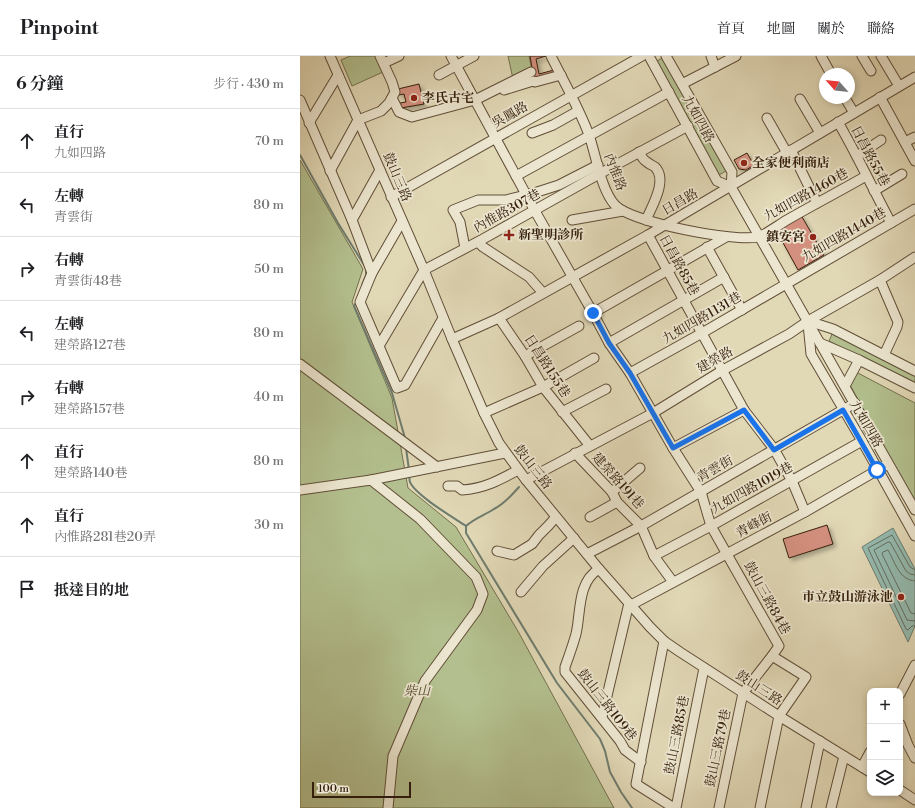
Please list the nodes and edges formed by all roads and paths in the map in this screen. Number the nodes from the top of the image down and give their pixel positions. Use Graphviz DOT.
graph roads {
  1 [pos="330,56"];
  2 [pos="398,56"];
  3 [pos="451,56"];
  4 [pos="474,56"];
  5 [pos="551,56"];
  6 [pos="642,56"];
  7 [pos="649,56"];
  8 [pos="666,56"];
  9 [pos="711,56"];
  10 [pos="736,56"];
  11 [pos="820,56"];
  12 [pos="862,56"];
  13 [pos="881,56"];
  14 [pos="382,60"];
  15 [pos="456,65"];
  16 [pos="715,67"];
  17 [pos="827,68"];
  18 [pos="871,71"];
  19 [pos="531,72"];
  20 [pos="338,75"];
  21 [pos="439,75"];
  22 [pos="561,75"];
  23 [pos="915,77"];
  24 [pos="682,84"];
  25 [pos="512,85"];
  26 [pos="899,86"];
  27 [pos="669,92"];
  28 [pos="571,96"];
  29 [pos="880,97"];
  30 [pos="392,98"];
  31 [pos="478,98"];
  32 [pos="800,99"];
  33 [pos="300,100"];
  34 [pos="849,104"];
  35 [pos="578,111"];
  36 [pos="854,113"];
  37 [pos="767,118"];
  38 [pos="358,120"];
  39 [pos="838,122"];
  40 [pos="309,123"];
  41 [pos="688,126"];
  42 [pos="820,132"];
  43 [pos="532,133"];
  44 [pos="589,136"];
  45 [pos="915,137"];
  46 [pos="496,138"];
  47 [pos="881,140"];
  48 [pos="905,142"];
  49 [pos="639,152"];
  50 [pos="789,152"];
  51 [pos="857,156"];
  52 [pos="915,161"];
  53 [pos="599,169"];
  54 [pos="380,170"];
  55 [pos="330,171"];
  56 [pos="902,174"];
  57 [pos="516,176"];
  58 [pos="866,176"];
  59 [pos="731,187"];
  60 [pos="874,191"];
  61 [pos="527,195"];
  62 [pos="391,197"];
  63 [pos="817,203"];
  64 [pos="915,209"];
  65 [pos="623,210"];
  66 [pos="535,211"];
  67 [pos="352,220"];
  68 [pos="572,220"];
  69 [pos="646,220"];
  70 [pos="402,221"];
  71 [pos="891,222"];
  72 [pos="664,225"];
  73 [pos="648,235"];
  74 [pos="758,236"];
  75 [pos="726,237"];
  76 [pos="478,242"];
  77 [pos="465,248"];
  78 [pos="707,248"];
  79 [pos="915,257"];
  80 [pos="424,270"];
  81 [pos="668,271"];
  82 [pos="372,273"];
  83 [pos="572,277"];
  84 [pos="724,277"];
  85 [pos="880,280"];
  86 [pos="786,284"];
  87 [pos="543,293"];
  88 [pos="684,301"];
  89 [pos="742,310"];
  90 [pos="593,313"];
  91 [pos="443,318"];
  92 [pos="499,318"];
  93 [pos="808,321"];
  94 [pos="579,326"];
  95 [pos="702,333"];
  96 [pos="452,338"];
  97 [pos="609,343"];
  98 [pos="820,343"];
  99 [pos="379,346"];
  100 [pos="884,355"];
  101 [pos="526,356"];
  102 [pos="594,358"];
  103 [pos="859,360"];
  104 [pos="300,364"];
  105 [pos="723,370"];
  106 [pos="915,371"];
  107 [pos="630,373"];
  108 [pos="845,386"];
  109 [pos="543,387"];
  110 [pos="915,388"];
  111 [pos="606,389"];
  112 [pos="855,403"];
  113 [pos="744,410"];
  114 [pos="843,410"];
  115 [pos="484,412"];
  116 [pos="562,412"];
  117 [pos="653,413"];
  118 [pos="862,441"];
  119 [pos="590,446"];
  120 [pos="673,448"];
  121 [pos="774,450"];
  122 [pos="505,453"];
  123 [pos="575,453"];
  124 [pos="888,464"];
  125 [pos="437,467"];
  126 [pos="640,468"];
  127 [pos="518,470"];
  128 [pos="877,470"];
  129 [pos="371,480"];
  130 [pos="526,480"];
  131 [pos="792,481"];
  132 [pos="448,486"];
  133 [pos="300,490"];
  134 [pos="612,492"];
  135 [pos="701,492"];
  136 [pos="617,502"];
  137 [pos="915,510"];
  138 [pos="805,512"];
  139 [pos="556,517"];
  140 [pos="590,517"];
  141 [pos="641,526"];
  142 [pos="711,526"];
  143 [pos="915,536"];
  144 [pos="574,538"];
  145 [pos="497,551"];
  146 [pos="587,554"];
  147 [pos="727,554"];
  148 [pos="654,556"];
  149 [pos="599,569"];
  150 [pos="673,582"];
  151 [pos="521,592"];
  152 [pos="630,604"];
  153 [pos="664,641"];
  154 [pos="772,656"];
  155 [pos="915,665"];
  156 [pos="704,668"];
  157 [pos="903,688"];
  158 [pos="743,693"];
  159 [pos="779,716"];
  160 [pos="602,717"];
  161 [pos="903,732"];
  162 [pos="820,741"];
  163 [pos="844,756"];
  164 [pos="915,758"];
  165 [pos="641,762"];
  166 [pos="866,769"];
  167 [pos="903,792"];
  168 [pos="915,800"];
  169 [pos="388,808"];
  170 [pos="675,808"];
  171 [pos="719,808"];
  172 [pos="760,808"];
  173 [pos="806,808"];
  174 [pos="831,808"];
  1 -- 20 [label="street, 鼓山三路"];
  2 -- 14 [label="street"];
  3 -- 15 [label="street"];
  4 -- 15 [label="street"];
  5 -- 22 [label="street, 內惟路"];
  6 -- 28 [label="street, 吳鳳路"];
  7 -- 27 [label="street, 九如四路"];
  8 -- 24 [label="street, 九如四路"];
  9 -- 16 [label="street"];
  10 -- 16 [label="street"];
  11 -- 17 [label="street"];
  12 -- 18 [label="street"];
  13 -- 26 [label="street"];
  14 -- 30 [label="street"];
  15 -- 21 [label="street"];
  15 -- 31 [label="street"];
  16 -- 24 [label="street"];
  19 -- 25 [label="street"];
  20 -- 38 [label="street, 鼓山三路"];
  20 -- 40 [label="street"];
  22 -- 25 [label="street"];
  22 -- 28 [label="street, 內惟路"];
  23 -- 26 [label="street, 日昌路"];
  24 -- 59 [label="street, 九如四路"];
  25 -- 31 [label="street"];
  26 -- 29 [label="street, 日昌路"];
  27 -- 41 [label="street, 九如四路"];
  27 -- 44 [label="street"];
  28 -- 35 [label="street, 內惟路"];
  28 -- 46 [label="street, 吳鳳路"];
  29 -- 36 [label="street, 日昌路"];
  29 -- 48 [label="street"];
  30 -- 31 [label="street"];
  30 -- 38 [label="street"];
  31 -- 46 [label="street"];
  32 -- 42 [label="street"];
  33 -- 40 [label="street"];
  34 -- 36 [label="street"];
  35 -- 43 [label="street"];
  35 -- 44 [label="street, 內惟路"];
  36 -- 39 [label="street, 日昌路"];
  37 -- 50 [label="street"];
  38 -- 54 [label="street, 鼓山三路"];
  38 -- 55 [label="street"];
  39 -- 42 [label="street, 日昌路"];
  39 -- 51 [label="street, 日昌路55巷"];
  40 -- 55 [label="street"];
  41 -- 49 [label="street"];
  41 -- 59 [label="street, 九如四路"];
  42 -- 50 [label="street, 日昌路"];
  44 -- 53 [label="street, 內惟路"];
  44 -- 57 [label="street"];
  45 -- 48 [label="street"];
  46 -- 57 [label="street"];
  46 -- 62 [label="street, 吳鳳路"];
  47 -- 51 [label="street"];
  48 -- 52 [label="street"];
  49 -- 53 [label="street"];
  49 -- 69 [label="street"];
  50 -- 59 [label="street, 日昌路"];
  50 -- 63 [label="street"];
  51 -- 58 [label="street, 日昌路55巷"];
  53 -- 61 [label="street"];
  53 -- 65 [label="street, 內惟路"];
  53 -- 66 [label="street, 內惟路307巷"];
  54 -- 62 [label="street, 鼓山三路"];
  54 -- 67 [label="street"];
  55 -- 67 [label="street"];
  56 -- 60 [label="street"];
  57 -- 61 [label="street"];
  58 -- 60 [label="street, 日昌路55巷"];
  58 -- 63 [label="street, 九如四路1460巷"];
  59 -- 72 [label="street, 日昌路"];
  59 -- 74 [label="street, 九如四路"];
  60 -- 71 [label="street, 日昌路55巷"];
  61 -- 66 [label="street"];
  61 -- 77 [label="street"];
  62 -- 70 [label="street, 鼓山三路"];
  63 -- 74 [label="street, 九如四路1460巷"];
  64 -- 71 [label="street, 九如四路1440巷"];
  65 -- 68 [label="street"];
  65 -- 69 [label="street, 內惟路"];
  66 -- 76 [label="street, 內惟路307巷"];
  66 -- 83 [label="street"];
  67 -- 82 [label="street"];
  69 -- 72 [label="street, 內惟路"];
  70 -- 80 [label="street, 鼓山三路"];
  70 -- 82 [label="street"];
  71 -- 86 [label="street, 九如四路1440巷"];
  72 -- 73 [label="street, 日昌路"];
  72 -- 75 [label="street, 內惟路"];
  73 -- 81 [label="street, 日昌路85巷"];
  73 -- 83 [label="street, 日昌路"];
  74 -- 75 [label="street, 內惟路"];
  74 -- 86 [label="street, 九如四路"];
  75 -- 78 [label="street"];
  76 -- 77 [label="street, 內惟路307巷"];
  76 -- 87 [label="street"];
  77 -- 80 [label="street, 內惟路307巷"];
  78 -- 81 [label="street"];
  78 -- 84 [label="street"];
  79 -- 85 [label="street, 建榮路"];
  80 -- 91 [label="street, 鼓山三路"];
  80 -- 99 [label="street"];
  81 -- 88 [label="street, 日昌路85巷"];
  81 -- 90 [label="street"];
  82 -- 99 [label="street"];
  83 -- 87 [label="street, 日昌路"];
  83 -- 90 [label="street"];
  84 -- 88 [label="street"];
  84 -- 89 [label="street"];
  85 -- 93 [label="street, 建榮路"];
  85 -- 100 [label="street"];
  86 -- 89 [label="street, 九如四路1131巷"];
  86 -- 93 [label="street, 九如四路"];
  87 -- 92 [label="street, 日昌路"];
  88 -- 95 [label="street, 日昌路85巷"];
  88 -- 97 [label="street"];
  89 -- 95 [label="street, 九如四路1131巷"];
  90 -- 97 [label="street"];
  91 -- 96 [label="street, 鼓山三路"];
  91 -- 99 [label="street"];
  92 -- 96 [label="street, 日昌路"];
  92 -- 101 [label="street, 日昌路155巷"];
  93 -- 98 [label="street, 九如四路"];
  93 -- 100 [label="street"];
  93 -- 105 [label="street, 建榮路"];
  93 -- 114 [label="street, 九如四路"];
  94 -- 101 [label="street"];
  95 -- 105 [label="street, 日昌路85巷"];
  95 -- 107 [label="street, 九如四路1131巷"];
  96 -- 115 [label="street, 鼓山三路"];
  97 -- 107 [label="street"];
  98 -- 103 [label="street"];
  98 -- 108 [label="street, 九如四路"];
  100 -- 106 [label="street"];
  101 -- 109 [label="street, 日昌路155巷"];
  102 -- 109 [label="street"];
  103 -- 108 [label="street, 九如四路"];
  103 -- 110 [label="street"];
  104 -- 125 [label="street"];
  105 -- 113 [label="street, 日昌路85巷"];
  105 -- 117 [label="street, 建榮路"];
  107 -- 117 [label="street"];
  108 -- 112 [label="street, 九如四路"];
  109 -- 115 [label="street"];
  109 -- 116 [label="street, 日昌路155巷"];
  111 -- 116 [label="street"];
  112 -- 114 [label="street, 青雲街"];
  112 -- 124 [label="street, 九如四路"];
  113 -- 120 [label="street"];
  113 -- 121 [label="street, 日昌路85巷"];
  114 -- 118 [label="street, 九如四路"];
  114 -- 121 [label="street, 青雲街"];
  115 -- 122 [label="street, 鼓山三路"];
  116 -- 119 [label="street, 日昌路155巷"];
  117 -- 119 [label="street, 建榮路"];
  117 -- 120 [label="street"];
  118 -- 128 [label="street, 九如四路"];
  118 -- 131 [label="street, 九如四路1019巷"];
  119 -- 123 [label="street, 建榮路"];
  120 -- 135 [label="street"];
  121 -- 131 [label="street, 日昌路85巷"];
  121 -- 135 [label="street, 青雲街"];
  122 -- 125 [label="street"];
  122 -- 127 [label="street, 鼓山三路"];
  123 -- 130 [label="street, 建榮路"];
  123 -- 134 [label="street, 建榮路191巷"];
  124 -- 128 [label="street, 青峰街"];
  124 -- 137 [label="street, 九如四路"];
  125 -- 129 [label="street"];
  126 -- 134 [label="street"];
  127 -- 130 [label="street, 鼓山三路"];
  127 -- 132 [label="street"];
  128 -- 138 [label="street, 青峰街"];
  128 -- 143 [label="street, 九如四路"];
  129 -- 133 [label="street"];
  129 -- 169 [label="street"];
  130 -- 139 [label="street, 鼓山三路"];
  131 -- 138 [label="street, 日昌路85巷"];
  131 -- 142 [label="street, 九如四路1019巷"];
  134 -- 136 [label="street, 建榮路191巷"];
  135 -- 141 [label="street, 青雲街"];
  135 -- 142 [label="street"];
  136 -- 140 [label="street"];
  136 -- 141 [label="street, 建榮路191巷"];
  138 -- 147 [label="street, 青峰街"];
  139 -- 144 [label="street, 鼓山三路"];
  139 -- 145 [label="street"];
  141 -- 146 [label="street, 青雲街"];
  141 -- 148 [label="street"];
  142 -- 147 [label="street"];
  142 -- 148 [label="street, 九如四路1019巷"];
  144 -- 146 [label="street, 鼓山三路"];
  144 -- 151 [label="street"];
  146 -- 149 [label="street, 鼓山三路"];
  147 -- 150 [label="street, 青峰街"];
  147 -- 154 [label="street, 鼓山三路84巷"];
  148 -- 150 [label="street"];
  149 -- 152 [label="street, 鼓山三路"];
  149 -- 160 [label="street, 鼓山三路109巷"];
  150 -- 152 [label="street, 青峰街"];
  152 -- 153 [label="street, 鼓山三路"];
  152 -- 160 [label="street"];
  153 -- 156 [label="street, 鼓山三路"];
  153 -- 165 [label="street"];
  154 -- 158 [label="street"];
  154 -- 159 [label="street"];
  155 -- 157 [label="street"];
  156 -- 158 [label="street, 鼓山三路"];
  156 -- 170 [label="street, 鼓山三路85巷"];
  158 -- 159 [label="street, 鼓山三路"];
  158 -- 171 [label="street, 鼓山三路79巷"];
  159 -- 162 [label="street, 鼓山三路"];
  159 -- 172 [label="street"];
  160 -- 165 [label="street, 鼓山三路109巷"];
  161 -- 164 [label="street"];
  162 -- 163 [label="street, 鼓山三路"];
  162 -- 173 [label="street"];
  163 -- 166 [label="street, 鼓山三路"];
  163 -- 174 [label="street"];
  165 -- 170 [label="street"];
  167 -- 168 [label="street"];
}
